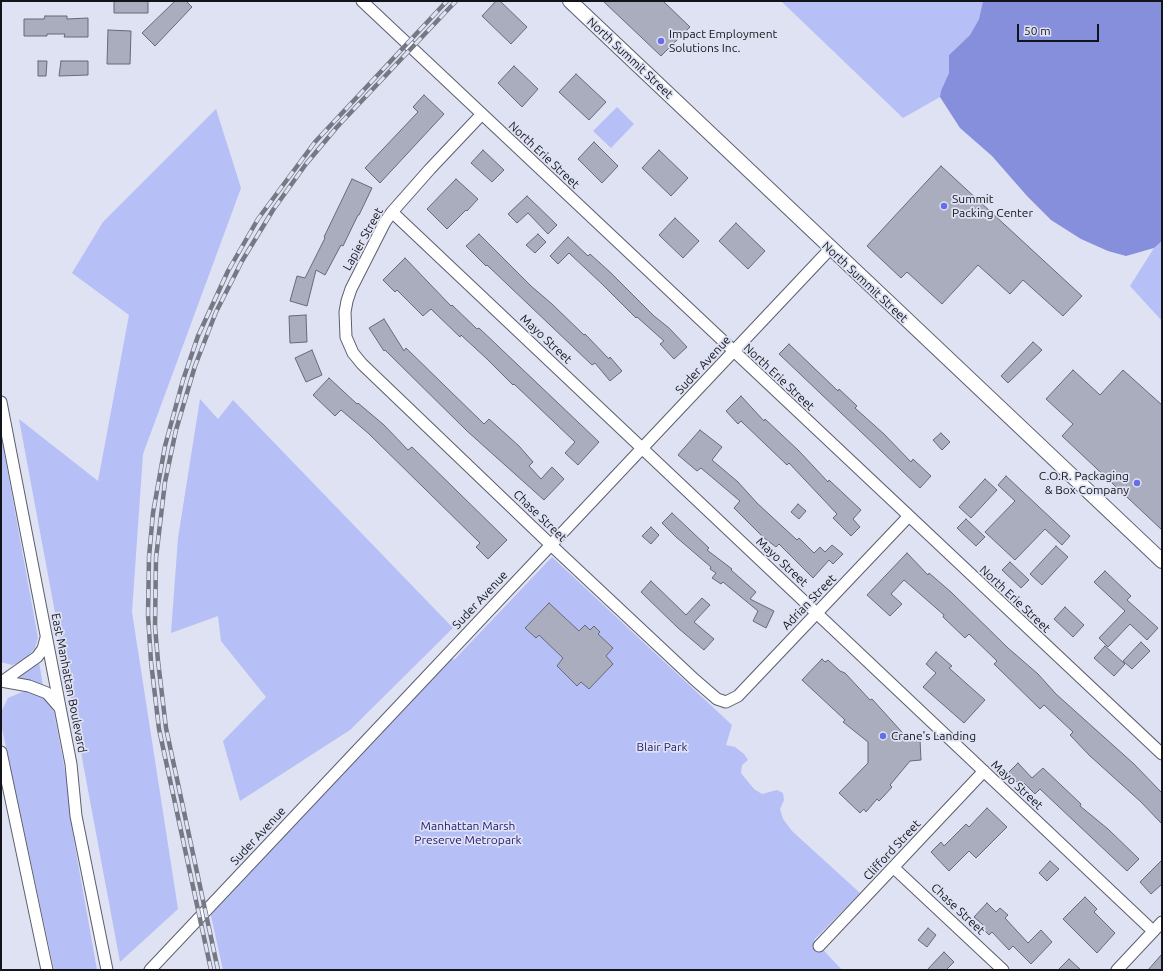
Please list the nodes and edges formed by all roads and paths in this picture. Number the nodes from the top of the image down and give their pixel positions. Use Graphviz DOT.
graph roads {
  1 [pos="362,1"];
  2 [pos="570,1"];
  3 [pos="482,114"];
  4 [pos="392,212"];
  5 [pos="830,249"];
  6 [pos="346,337"];
  7 [pos="733,352"];
  8 [pos="1,402"];
  9 [pos="642,448"];
  10 [pos="908,517"];
  11 [pos="551,545"];
  12 [pos="1162,561"];
  13 [pos="817,613"];
  14 [pos="46,638"];
  15 [pos="2,681"];
  16 [pos="726,702"];
  17 [pos="60,708"];
  18 [pos="1,752"];
  19 [pos="1162,754"];
  20 [pos="984,771"];
  21 [pos="894,868"];
  22 [pos="1162,922"];
  23 [pos="1153,931"];
  24 [pos="819,946"];
  25 [pos="47,970"];
  26 [pos="107,970"];
  27 [pos="150,970"];
  28 [pos="1003,970"];
  29 [pos="1117,970"];
  1 -- 3 [label="street, North Erie Street"];
  2 -- 5 [label="main road, North Summit Street"];
  3 -- 4 [label="street, Lapier Street"];
  3 -- 7 [label="street, North Erie Street"];
  4 -- 6 [label="street, Lapier Street"];
  4 -- 9 [label="street, Mayo Street"];
  5 -- 7 [label="street, Suder Avenue"];
  5 -- 12 [label="main road, North Summit Street"];
  6 -- 11 [label="street, Chase Street"];
  7 -- 9 [label="street, Suder Avenue"];
  7 -- 10 [label="street, North Erie Street"];
  8 -- 14 [label="street, East Manhattan Boulevard"];
  9 -- 11 [label="street, Suder Avenue"];
  9 -- 13 [label="street, Mayo Street"];
  10 -- 13 [label="street, Adrian Street"];
  10 -- 19 [label="street, North Erie Street"];
  11 -- 16 [label="street, Chase Street"];
  11 -- 27 [label="street, Suder Avenue"];
  13 -- 16 [label="street, Adrian Street"];
  13 -- 20 [label="street, Mayo Street"];
  14 -- 15 [label="street"];
  14 -- 17 [label="street, East Manhattan Boulevard"];
  15 -- 17 [label="street"];
  17 -- 26 [label="street, East Manhattan Boulevard"];
  18 -- 25 [label="street"];
  20 -- 21 [label="street, Clifford Street"];
  20 -- 23 [label="street, Mayo Street"];
  21 -- 24 [label="street, Clifford Street"];
  21 -- 28 [label="street, Chase Street"];
  22 -- 23 [label="street"];
  23 -- 29 [label="street"];
}
